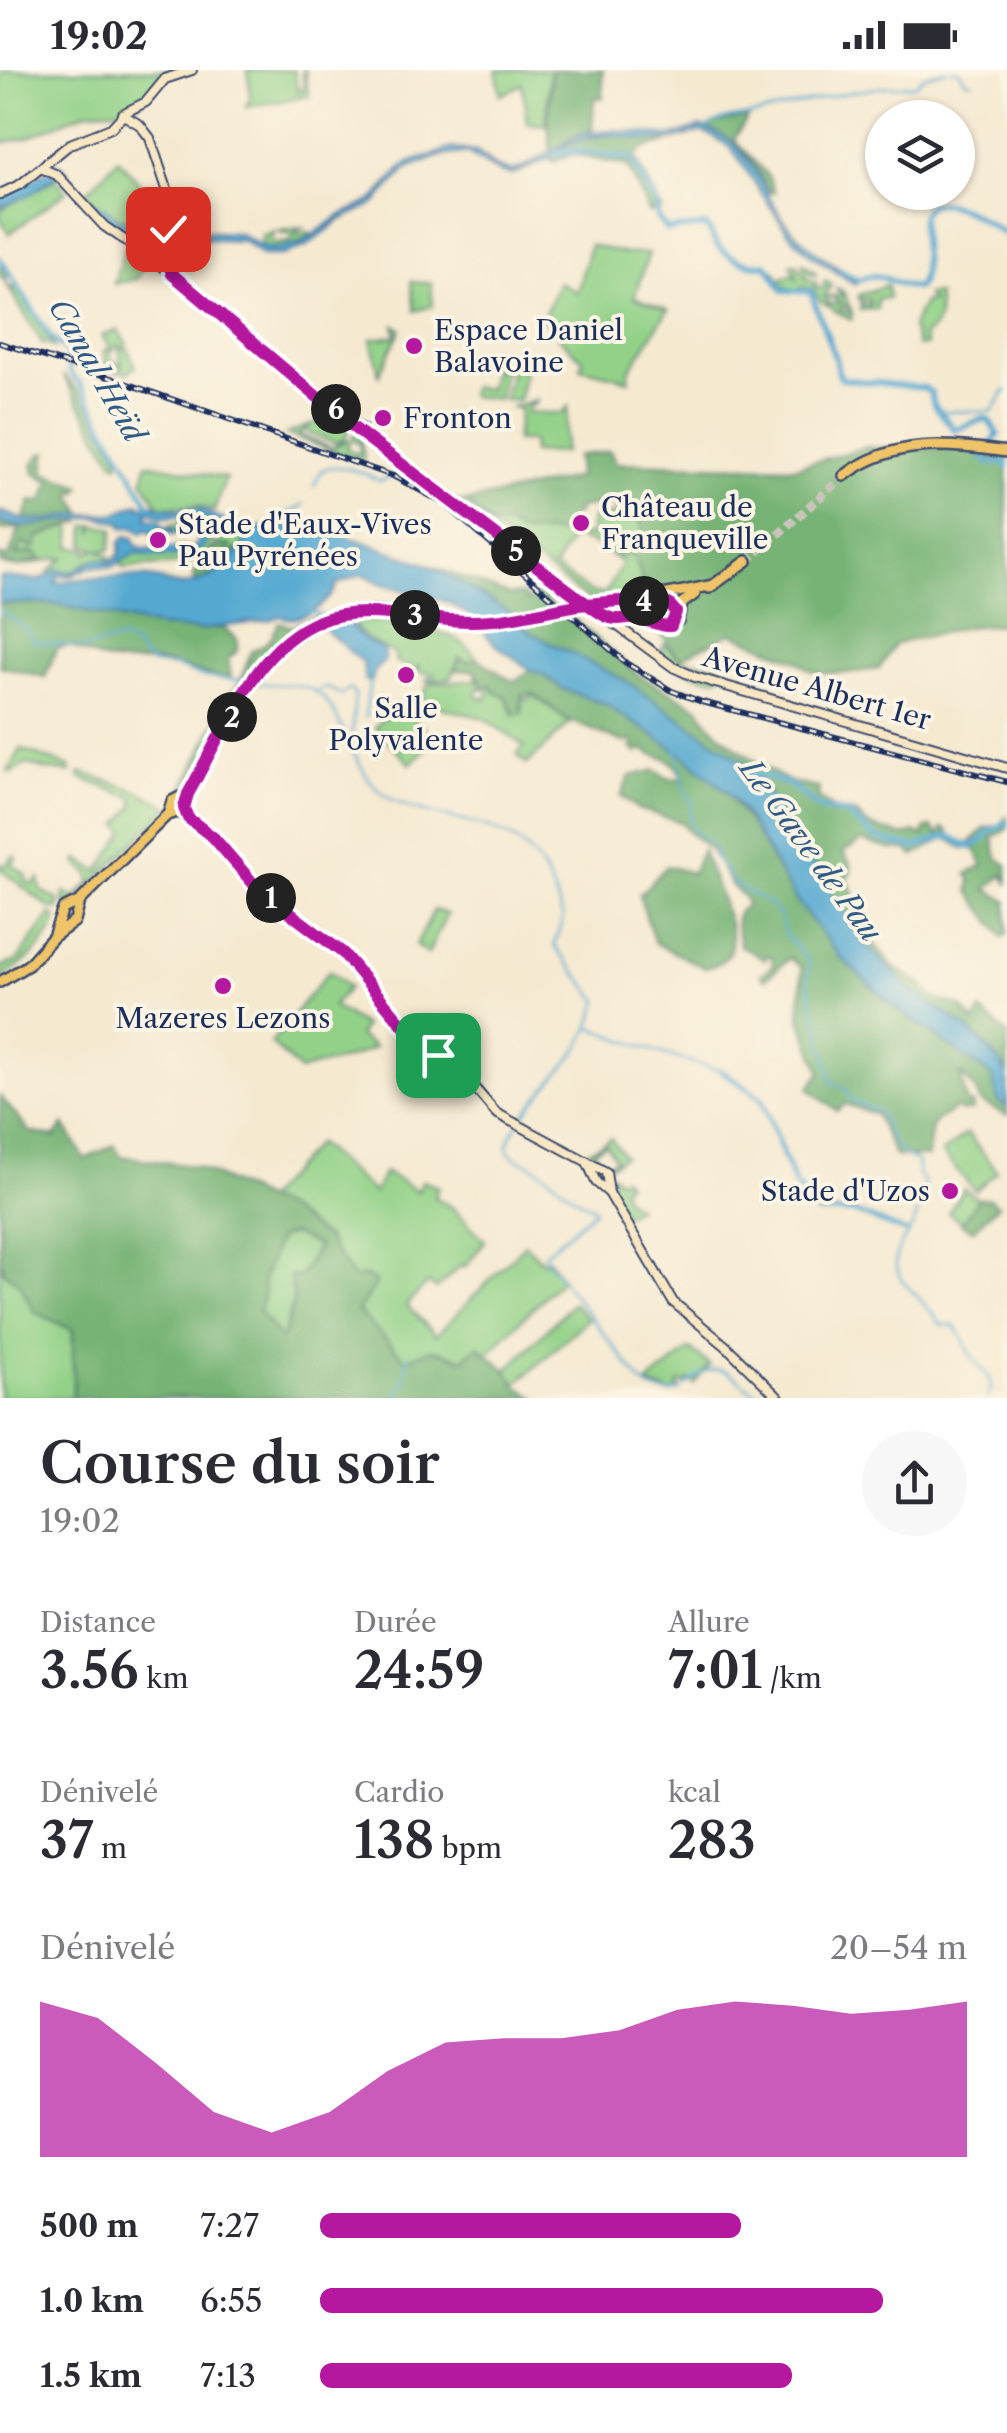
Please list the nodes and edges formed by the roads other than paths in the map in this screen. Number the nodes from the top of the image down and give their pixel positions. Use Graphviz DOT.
graph roads {
  1 [pos="192,70"];
  2 [pos="125,116"];
  3 [pos="44,170"];
  4 [pos="0,194"];
  5 [pos="166,262"];
  6 [pos="1007,452"];
  7 [pos="844,476"];
  8 [pos="747,561"];
  9 [pos="675,600"];
  10 [pos="620,625"];
  11 [pos="1006,768"];
  12 [pos="179,808"];
  13 [pos="0,982"];
  14 [pos="779,1398"];
  1 -- 2 [label="main road"];
  2 -- 3 [label="main road"];
  2 -- 5 [label="main road"];
  3 -- 4 [label="main road"];
  3 -- 5 [label="main road, Avenue Albert 1er"];
  5 -- 10 [label="main road, Avenue Albert 1er"];
  6 -- 7 [label="main road"];
  8 -- 9 [label="main road"];
  9 -- 10 [label="main road"];
  9 -- 12 [label="main road, bridge"];
  10 -- 11 [label="main road, Avenue Albert 1er"];
  12 -- 13 [label="main road"];
  12 -- 14 [label="main road"];
}
